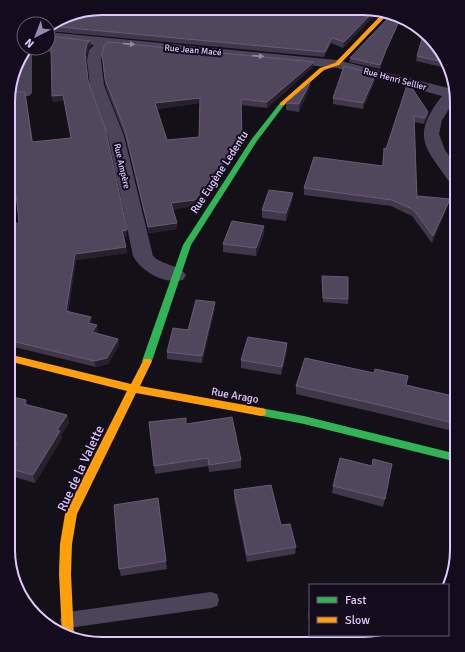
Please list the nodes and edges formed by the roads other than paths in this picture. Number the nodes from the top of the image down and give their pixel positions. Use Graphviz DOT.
graph roads {
  1 [pos="382,17"];
  2 [pos="56,37"];
  3 [pos="105,41"];
  4 [pos="25,63"];
  5 [pos="337,64"];
  6 [pos="449,91"];
  7 [pos="24,93"];
  8 [pos="450,97"];
  9 [pos="450,169"];
  10 [pos="176,275"];
  11 [pos="15,359"];
  12 [pos="132,388"];
  13 [pos="450,456"];
  14 [pos="211,600"];
  15 [pos="67,628"];
  1 -- 5 [label="street, Rue Eugène Ledentu"];
  2 -- 3 [label="street, Rue Jean Macé"];
  3 -- 5 [label="street, Rue Jean Macé, one-way"];
  3 -- 10 [label="street, Rue Ampère"];
  4 -- 7 [label="street"];
  5 -- 6 [label="street, Rue Henri Sellier"];
  5 -- 10 [label="street, Rue Eugène Ledentu"];
  8 -- 9 [label="street"];
  10 -- 12 [label="street, Rue Eugène Ledentu"];
  11 -- 12 [label="street, Rue Arago"];
  12 -- 13 [label="street, Rue Arago"];
  12 -- 15 [label="street, Rue de la Valette"];
  14 -- 15 [label="lane"];
}
